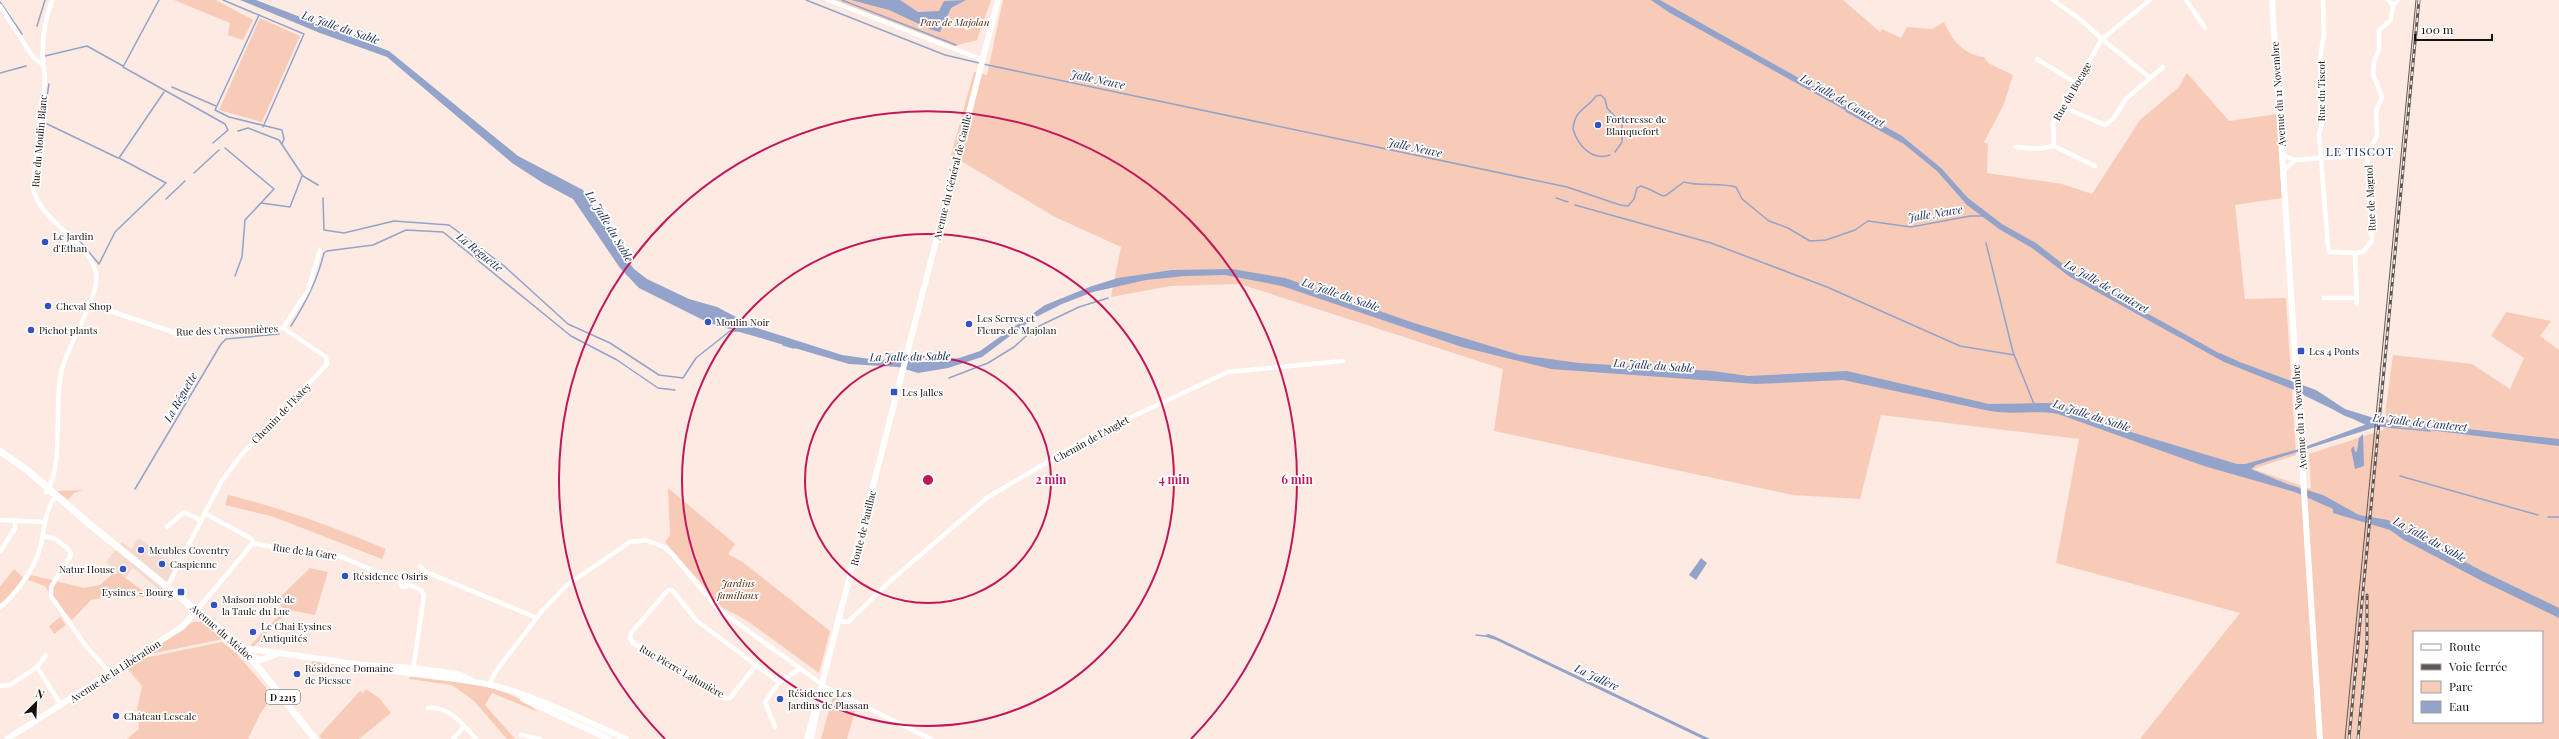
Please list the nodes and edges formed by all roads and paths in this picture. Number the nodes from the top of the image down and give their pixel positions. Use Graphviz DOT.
graph roads {
  1 [pos="52,0"];
  2 [pos="828,0"];
  3 [pos="998,0"];
  4 [pos="2054,0"];
  5 [pos="2150,0"];
  6 [pos="2186,0"];
  7 [pos="2272,0"];
  8 [pos="2323,0"];
  9 [pos="2388,0"];
  10 [pos="2398,0"];
  11 [pos="2394,5"];
  12 [pos="0,6"];
  13 [pos="2205,28"];
  14 [pos="2102,39"];
  15 [pos="2037,59"];
  16 [pos="983,60"];
  17 [pos="42,64"];
  18 [pos="2163,66"];
  19 [pos="2149,77"];
  20 [pos="2076,83"];
  21 [pos="2063,107"];
  22 [pos="2054,146"];
  23 [pos="2015,147"];
  24 [pos="2282,154"];
  25 [pos="2368,155"];
  26 [pos="2320,159"];
  27 [pos="2295,160"];
  28 [pos="2095,166"];
  29 [pos="2283,171"];
  30 [pos="320,250"];
  31 [pos="2355,253"];
  32 [pos="2324,298"];
  33 [pos="2357,298"];
  34 [pos="89,304"];
  35 [pos="2357,304"];
  36 [pos="283,328"];
  37 [pos="907,355"];
  38 [pos="1343,361"];
  39 [pos="0,451"];
  40 [pos="47,490"];
  41 [pos="55,497"];
  42 [pos="204,513"];
  43 [pos="0,520"];
  44 [pos="14,520"];
  45 [pos="200,520"];
  46 [pos="45,522"];
  47 [pos="167,527"];
  48 [pos="42,536"];
  49 [pos="253,543"];
  50 [pos="0,552"];
  51 [pos="420,566"];
  52 [pos="166,587"];
  53 [pos="0,607"];
  54 [pos="197,610"];
  55 [pos="537,618"];
  56 [pos="839,621"];
  57 [pos="243,648"];
  58 [pos="280,654"];
  59 [pos="46,655"];
  60 [pos="251,656"];
  61 [pos="262,660"];
  62 [pos="756,665"];
  63 [pos="36,668"];
  64 [pos="800,669"];
  65 [pos="262,670"];
  66 [pos="413,671"];
  67 [pos="110,673"];
  68 [pos="779,682"];
  69 [pos="822,684"];
  70 [pos="488,685"];
  71 [pos="1,686"];
  72 [pos="818,701"];
  73 [pos="61,705"];
  74 [pos="428,708"];
  75 [pos="464,727"];
  76 [pos="775,727"];
  77 [pos="521,735"];
  78 [pos="602,735"];
  79 [pos="8,739"];
  80 [pos="315,739"];
  81 [pos="454,739"];
  82 [pos="476,739"];
  83 [pos="540,739"];
  84 [pos="609,739"];
  85 [pos="626,739"];
  86 [pos="807,739"];
  87 [pos="811,739"];
  88 [pos="931,739"];
  89 [pos="2320,739"];
  1 -- 17 [label="street, Rue du Moulin Blanc"];
  2 -- 16 [label="street"];
  3 -- 16 [label="main road, Avenue du Général de Gaulle"];
  4 -- 14 [label="street"];
  5 -- 14 [label="street"];
  6 -- 13 [label="street"];
  7 -- 24 [label="main road, Avenue du 11 Novembre"];
  8 -- 26 [label="street, Rue du Tiscot"];
  9 -- 11 [label="street"];
  10 -- 11 [label="street"];
  11 -- 25 [label="street"];
  12 -- 17 [label="street"];
  14 -- 19 [label="street"];
  14 -- 20 [label="street, Rue du Bocage"];
  15 -- 20 [label="street"];
  16 -- 37 [label="main road, Avenue du Général de Gaulle"];
  17 -- 34 [label="street, Rue du Moulin Blanc"];
  18 -- 19 [label="street"];
  19 -- 21 [label="street"];
  20 -- 21 [label="street, Rue du Bocage"];
  21 -- 22 [label="street, Rue du Bocage"];
  22 -- 23 [label="street"];
  22 -- 28 [label="street"];
  24 -- 27 [label="street, Rue de Magnol"];
  24 -- 29 [label="main road, Avenue du 11 Novembre"];
  25 -- 26 [label="street, Rue de Magnol"];
  25 -- 31 [label="street, Rue de Magnol"];
  26 -- 27 [label="street, Rue de Magnol"];
  26 -- 31 [label="street"];
  27 -- 29 [label="street"];
  29 -- 89 [label="main road, Avenue du 11 Novembre"];
  30 -- 36 [label="street, Rue des Cressonnières"];
  31 -- 33 [label="street"];
  32 -- 33 [label="street"];
  33 -- 35 [label="street"];
  34 -- 36 [label="street, Rue des Cressonnières"];
  34 -- 40 [label="street, Rue du Moulin Blanc"];
  36 -- 42 [label="street, Chemin de l'Estey"];
  37 -- 56 [label="main road, Route de Pauillac"];
  38 -- 56 [label="street, Chemin de l'Anglet"];
  39 -- 40 [label="main road, Avenue du Médoc / D 2215"];
  40 -- 41 [label="main road, Avenue du Médoc / D 2215"];
  41 -- 46 [label="street"];
  41 -- 52 [label="main road, Avenue du Médoc / D 2215"];
  42 -- 45 [label="street"];
  42 -- 49 [label="street, Rue de la Gare"];
  43 -- 44 [label="street"];
  44 -- 46 [label="street"];
  44 -- 50 [label="street"];
  45 -- 47 [label="street"];
  45 -- 52 [label="street"];
  46 -- 48 [label="street"];
  48 -- 53 [label="street"];
  48 -- 67 [label="street"];
  49 -- 54 [label="street"];
  49 -- 66 [label="street, Rue de la Gare"];
  51 -- 55 [label="street"];
  52 -- 54 [label="main road, Avenue du Médoc / D 2215"];
  54 -- 57 [label="main road, Avenue du Médoc / D 2215"];
  54 -- 67 [label="main road, Avenue de la Libération"];
  55 -- 64 [label="street"];
  55 -- 70 [label="street"];
  56 -- 69 [label="main road, Route de Pauillac"];
  57 -- 58 [label="main road"];
  57 -- 60 [label="main road, Avenue du Médoc / D 2215"];
  58 -- 61 [label="main road"];
  58 -- 66 [label="main road"];
  59 -- 63 [label="street"];
  60 -- 61 [label="main road"];
  60 -- 65 [label="main road, Avenue du Médoc / D 2215"];
  61 -- 65 [label="main road"];
  62 -- 62 [label="street, Rue Pierre Lalumière"];
  62 -- 68 [label="street, Rue Pierre Lalumière"];
  63 -- 71 [label="street"];
  63 -- 73 [label="street"];
  64 -- 68 [label="street"];
  64 -- 69 [label="street"];
  65 -- 80 [label="main road, Avenue du Médoc / D 2215"];
  66 -- 70 [label="main road"];
  67 -- 73 [label="main road, Avenue de la Libération"];
  68 -- 76 [label="street"];
  69 -- 72 [label="main road, Route de Pauillac"];
  69 -- 88 [label="street"];
  70 -- 78 [label="main road"];
  72 -- 86 [label="main road, Route de Pauillac"];
  72 -- 87 [label="main road, Route de Pauillac"];
  73 -- 79 [label="main road, Avenue de la Libération"];
  74 -- 75 [label="street"];
  75 -- 81 [label="street"];
  75 -- 82 [label="street"];
  77 -- 83 [label="street"];
  78 -- 84 [label="main road"];
  78 -- 85 [label="main road"];
}
